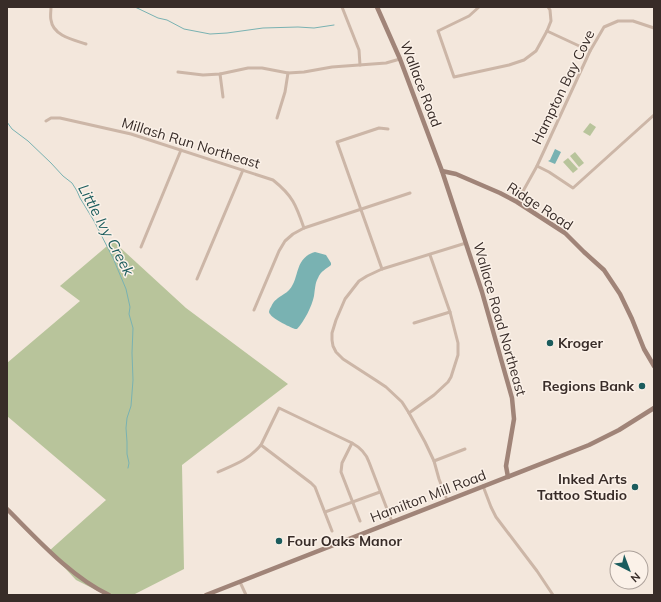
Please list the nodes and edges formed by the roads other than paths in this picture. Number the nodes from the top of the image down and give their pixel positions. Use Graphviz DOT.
graph roads {
  1 [pos="51,7"];
  2 [pos="342,7"];
  3 [pos="377,7"];
  4 [pos="479,7"];
  5 [pos="548,7"];
  6 [pos="654,28"];
  7 [pos="547,31"];
  8 [pos="86,44"];
  9 [pos="590,51"];
  10 [pos="400,58"];
  11 [pos="360,65"];
  12 [pos="178,72"];
  13 [pos="288,72"];
  14 [pos="220,74"];
  15 [pos="223,97"];
  16 [pos="654,115"];
  17 [pos="278,118"];
  18 [pos="46,121"];
  19 [pos="388,129"];
  20 [pos="180,150"];
  21 [pos="537,166"];
  22 [pos="243,170"];
  23 [pos="442,171"];
  24 [pos="410,193"];
  25 [pos="517,202"];
  26 [pos="360,210"];
  27 [pos="304,228"];
  28 [pos="466,243"];
  29 [pos="141,247"];
  30 [pos="430,255"];
  31 [pos="382,269"];
  32 [pos="197,279"];
  33 [pos="254,310"];
  34 [pos="450,312"];
  35 [pos="414,323"];
  36 [pos="654,366"];
  37 [pos="653,409"];
  38 [pos="409,414"];
  39 [pos="352,443"];
  40 [pos="261,445"];
  41 [pos="465,449"];
  42 [pos="434,461"];
  43 [pos="218,472"];
  44 [pos="508,476"];
  45 [pos="483,486"];
  46 [pos="380,492"];
  47 [pos="447,500"];
  48 [pos="352,502"];
  49 [pos="7,509"];
  50 [pos="325,512"];
  51 [pos="360,521"];
  52 [pos="392,522"];
  53 [pos="332,531"];
  54 [pos="240,582"];
  55 [pos="109,595"];
  56 [pos="206,595"];
  57 [pos="246,595"];
  58 [pos="554,595"];
  1 -- 8 [label="street"];
  2 -- 11 [label="street"];
  3 -- 10 [label="street, Wallace Road"];
  4 -- 7 [label="street"];
  5 -- 7 [label="street"];
  6 -- 9 [label="street, Hampton Bay Cove"];
  7 -- 9 [label="street"];
  9 -- 21 [label="street, Hampton Bay Cove"];
  10 -- 11 [label="street"];
  10 -- 23 [label="street, Wallace Road"];
  11 -- 13 [label="street"];
  12 -- 14 [label="street"];
  13 -- 14 [label="street"];
  13 -- 17 [label="street"];
  14 -- 15 [label="street"];
  16 -- 21 [label="street"];
  18 -- 20 [label="street, Millash Run Northeast"];
  19 -- 26 [label="street"];
  20 -- 22 [label="street, Millash Run Northeast"];
  20 -- 29 [label="street"];
  21 -- 25 [label="street, Hampton Bay Cove"];
  22 -- 27 [label="street, Millash Run Northeast"];
  22 -- 32 [label="street"];
  23 -- 25 [label="street, Ridge Road"];
  23 -- 28 [label="street, Wallace Road Northeast"];
  24 -- 26 [label="street"];
  25 -- 36 [label="street, Ridge Road"];
  26 -- 27 [label="street"];
  26 -- 31 [label="street"];
  27 -- 33 [label="street"];
  28 -- 30 [label="street"];
  28 -- 44 [label="street, Wallace Road Northeast"];
  30 -- 31 [label="street"];
  30 -- 34 [label="street"];
  31 -- 38 [label="street"];
  34 -- 35 [label="street"];
  34 -- 38 [label="street"];
  37 -- 44 [label="street, Hamilton Mill Road"];
  38 -- 42 [label="street"];
  39 -- 40 [label="street"];
  39 -- 46 [label="street"];
  39 -- 48 [label="street"];
  40 -- 43 [label="street"];
  40 -- 50 [label="street"];
  41 -- 42 [label="street"];
  42 -- 47 [label="street"];
  44 -- 45 [label="street, Hamilton Mill Road"];
  45 -- 47 [label="street, Hamilton Mill Road"];
  45 -- 58 [label="street"];
  46 -- 48 [label="street"];
  46 -- 52 [label="street"];
  47 -- 52 [label="street, Hamilton Mill Road"];
  48 -- 50 [label="street"];
  48 -- 51 [label="street"];
  49 -- 55 [label="street"];
  50 -- 53 [label="street"];
  52 -- 54 [label="street, Hamilton Mill Road"];
  54 -- 56 [label="street, Hamilton Mill Road"];
  54 -- 57 [label="street"];
}
